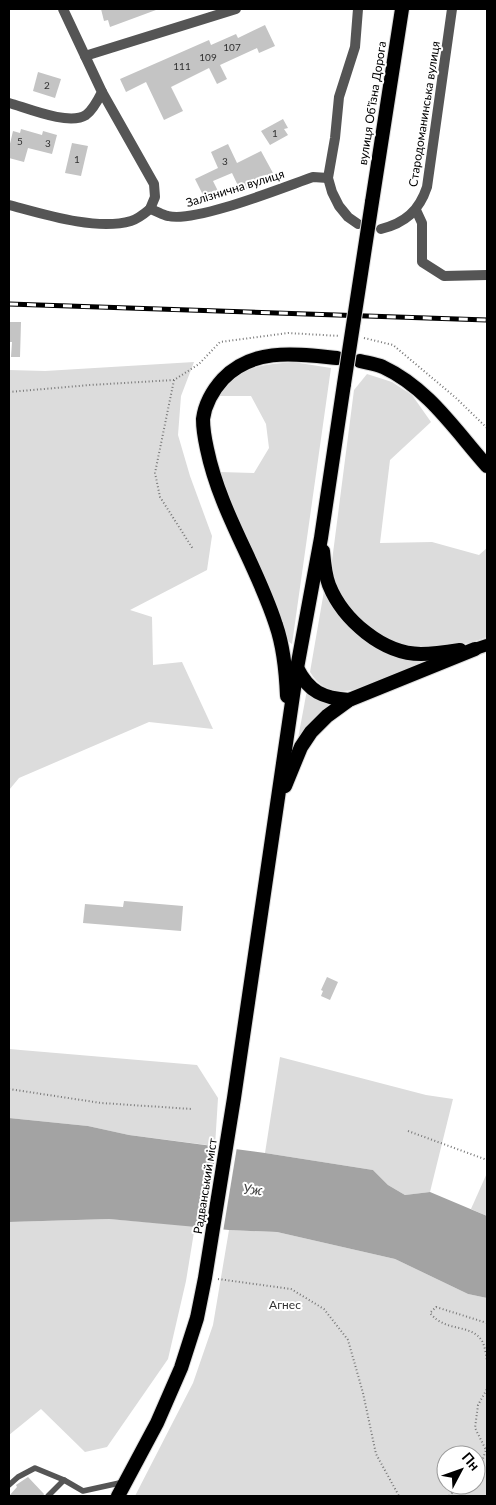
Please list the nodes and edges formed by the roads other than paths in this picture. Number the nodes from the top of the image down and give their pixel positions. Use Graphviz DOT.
graph roads {
  1 [pos="63,9"];
  2 [pos="236,9"];
  3 [pos="358,9"];
  4 [pos="402,9"];
  5 [pos="452,9"];
  6 [pos="85,56"];
  7 [pos="102,92"];
  8 [pos="9,103"];
  9 [pos="328,178"];
  10 [pos="9,205"];
  11 [pos="150,209"];
  12 [pos="416,210"];
  13 [pos="358,224"];
  14 [pos="381,229"];
  15 [pos="487,275"];
  16 [pos="337,358"];
  17 [pos="360,361"];
  18 [pos="487,466"];
  19 [pos="321,538"];
  20 [pos="481,647"];
  21 [pos="297,668"];
  22 [pos="349,700"];
  23 [pos="289,720"];
  24 [pos="276,810"];
  25 [pos="64,1480"];
  26 [pos="126,1482"];
  27 [pos="9,1485"];
  28 [pos="48,1496"];
  29 [pos="118,1496"];
  1 -- 6 [label="street"];
  2 -- 6 [label="street"];
  3 -- 9 [label="street"];
  4 -- 19 [label="highway, вулиця Обʼїзна Дорога, bridge"];
  5 -- 12 [label="street, Стародоманинська вулиця"];
  6 -- 7 [label="street"];
  7 -- 8 [label="street"];
  7 -- 11 [label="street"];
  9 -- 11 [label="street, Залізнична вулиця"];
  9 -- 13 [label="street"];
  10 -- 11 [label="street"];
  12 -- 14 [label="street, Стародоманинська вулиця"];
  12 -- 15 [label="street"];
  16 -- 23 [label="highway"];
  17 -- 18 [label="highway"];
  19 -- 20 [label="highway"];
  19 -- 21 [label="highway"];
  20 -- 22 [label="highway"];
  21 -- 22 [label="highway"];
  21 -- 23 [label="highway"];
  22 -- 24 [label="highway"];
  23 -- 24 [label="highway"];
  24 -- 26 [label="highway, Радванський міст"];
  25 -- 26 [label="lane"];
  25 -- 27 [label="lane"];
  25 -- 28 [label="lane"];
  26 -- 29 [label="highway, Радванський міст"];
}
